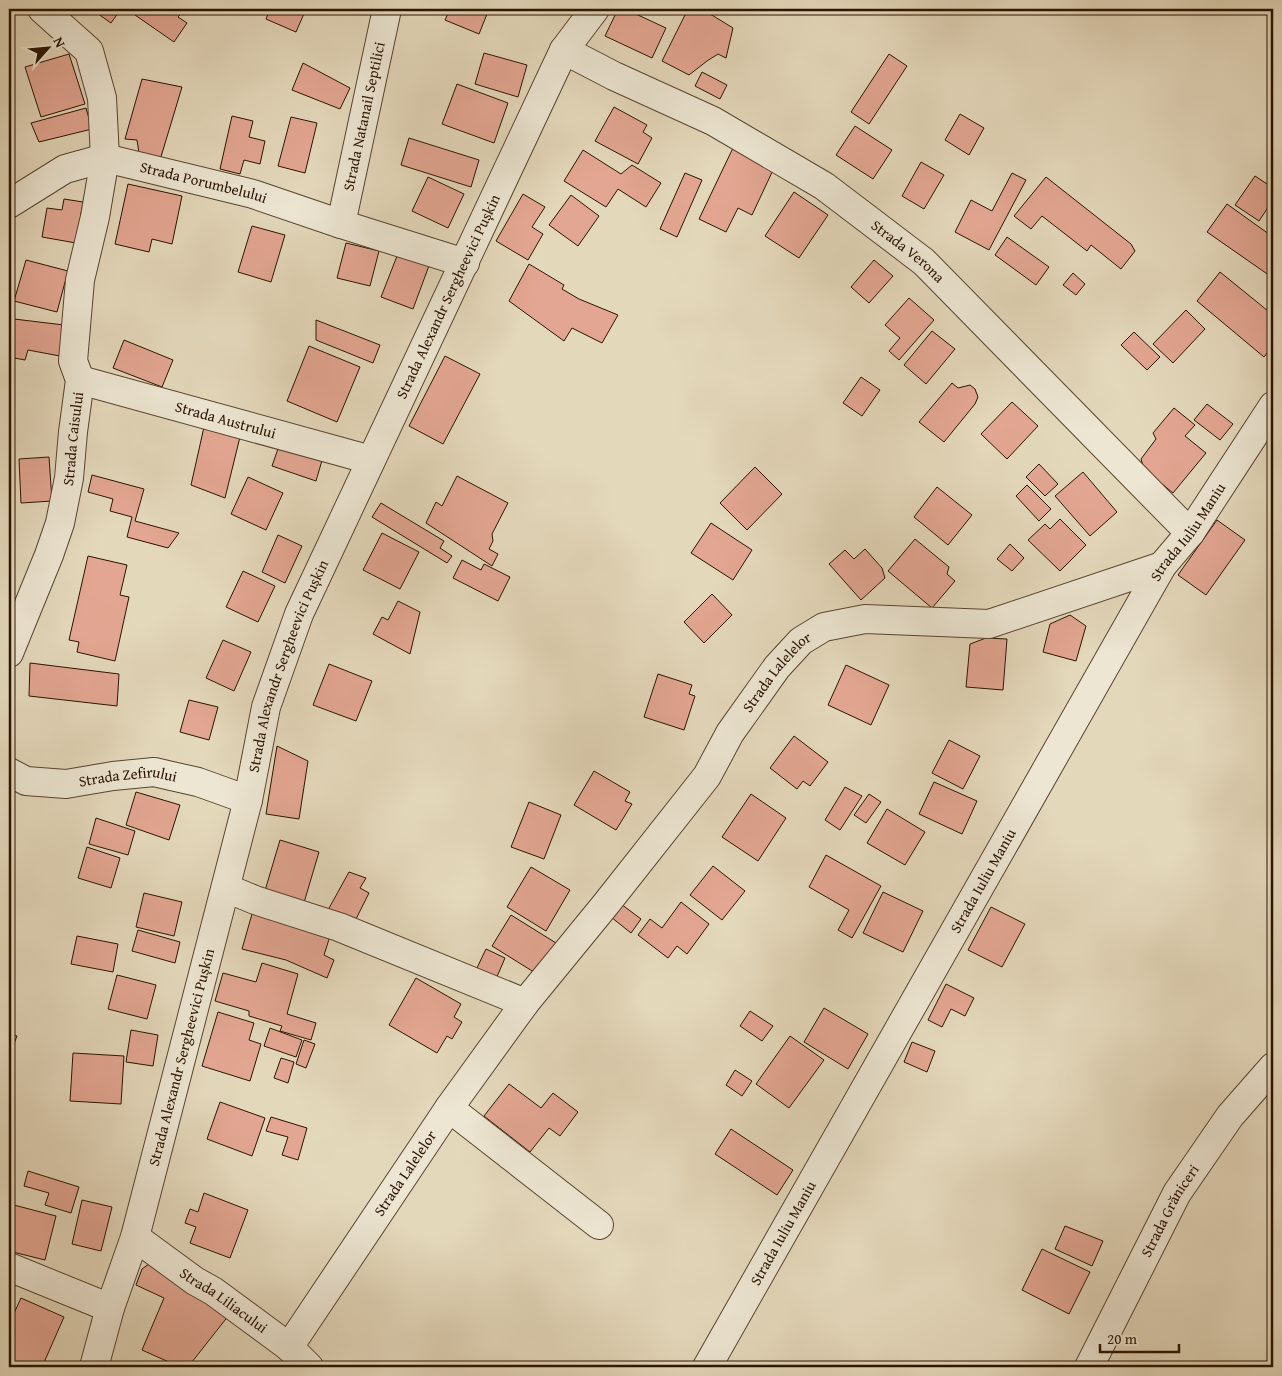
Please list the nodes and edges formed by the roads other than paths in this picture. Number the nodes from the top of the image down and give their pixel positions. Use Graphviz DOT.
graph roads {
  1 [pos="42,9"];
  2 [pos="387,9"];
  3 [pos="595,9"];
  4 [pos="564,50"];
  5 [pos="104,158"];
  6 [pos="9,204"];
  7 [pos="341,224"];
  8 [pos="465,262"];
  9 [pos="80,380"];
  10 [pos="1273,406"];
  11 [pos="371,460"];
  12 [pos="1190,533"];
  13 [pos="1162,566"];
  14 [pos="9,653"];
  15 [pos="9,772"];
  16 [pos="248,800"];
  17 [pos="226,888"];
  18 [pos="525,1003"];
  19 [pos="1273,1067"];
  20 [pos="449,1108"];
  21 [pos="599,1225"];
  22 [pos="135,1237"];
  23 [pos="9,1267"];
  24 [pos="110,1308"];
  25 [pos="289,1347"];
  26 [pos="94,1367"];
  27 [pos="308,1367"];
  28 [pos="707,1367"];
  29 [pos="1088,1367"];
  1 -- 5 [label="street"];
  2 -- 7 [label="street, Strada Natanail Septilici"];
  3 -- 4 [label="street, Strada Alexandr Sergheevici Pușkin"];
  4 -- 8 [label="street, Strada Alexandr Sergheevici Pușkin"];
  4 -- 12 [label="street, Strada Verona"];
  5 -- 6 [label="street"];
  5 -- 7 [label="street, Strada Porumbelului"];
  5 -- 9 [label="street, Strada Caisului"];
  7 -- 8 [label="street, Strada Porumbelului"];
  8 -- 11 [label="street, Strada Alexandr Sergheevici Pușkin"];
  9 -- 11 [label="street, Strada Austrului"];
  9 -- 14 [label="street, Strada Caisului"];
  10 -- 12 [label="street, Strada Iuliu Maniu"];
  11 -- 16 [label="street, Strada Alexandr Sergheevici Pușkin"];
  12 -- 13 [label="street, Strada Iuliu Maniu"];
  13 -- 18 [label="street, Strada Lalelelor"];
  13 -- 28 [label="street, Strada Iuliu Maniu"];
  15 -- 16 [label="street, Strada Zefirului"];
  16 -- 17 [label="street, Strada Alexandr Sergheevici Pușkin"];
  17 -- 18 [label="street"];
  17 -- 22 [label="street, Strada Alexandr Sergheevici Pușkin"];
  18 -- 20 [label="street, Strada Lalelelor"];
  19 -- 29 [label="street, Strada Grăniceri"];
  20 -- 21 [label="street"];
  20 -- 25 [label="street, Strada Lalelelor"];
  22 -- 24 [label="street, Strada Alexandr Sergheevici Pușkin"];
  22 -- 25 [label="street, Strada Liliacului"];
  23 -- 24 [label="street"];
  24 -- 26 [label="street, Strada Alexandr Sergheevici Pușkin"];
  25 -- 27 [label="street, Strada Liliacului"];
}
